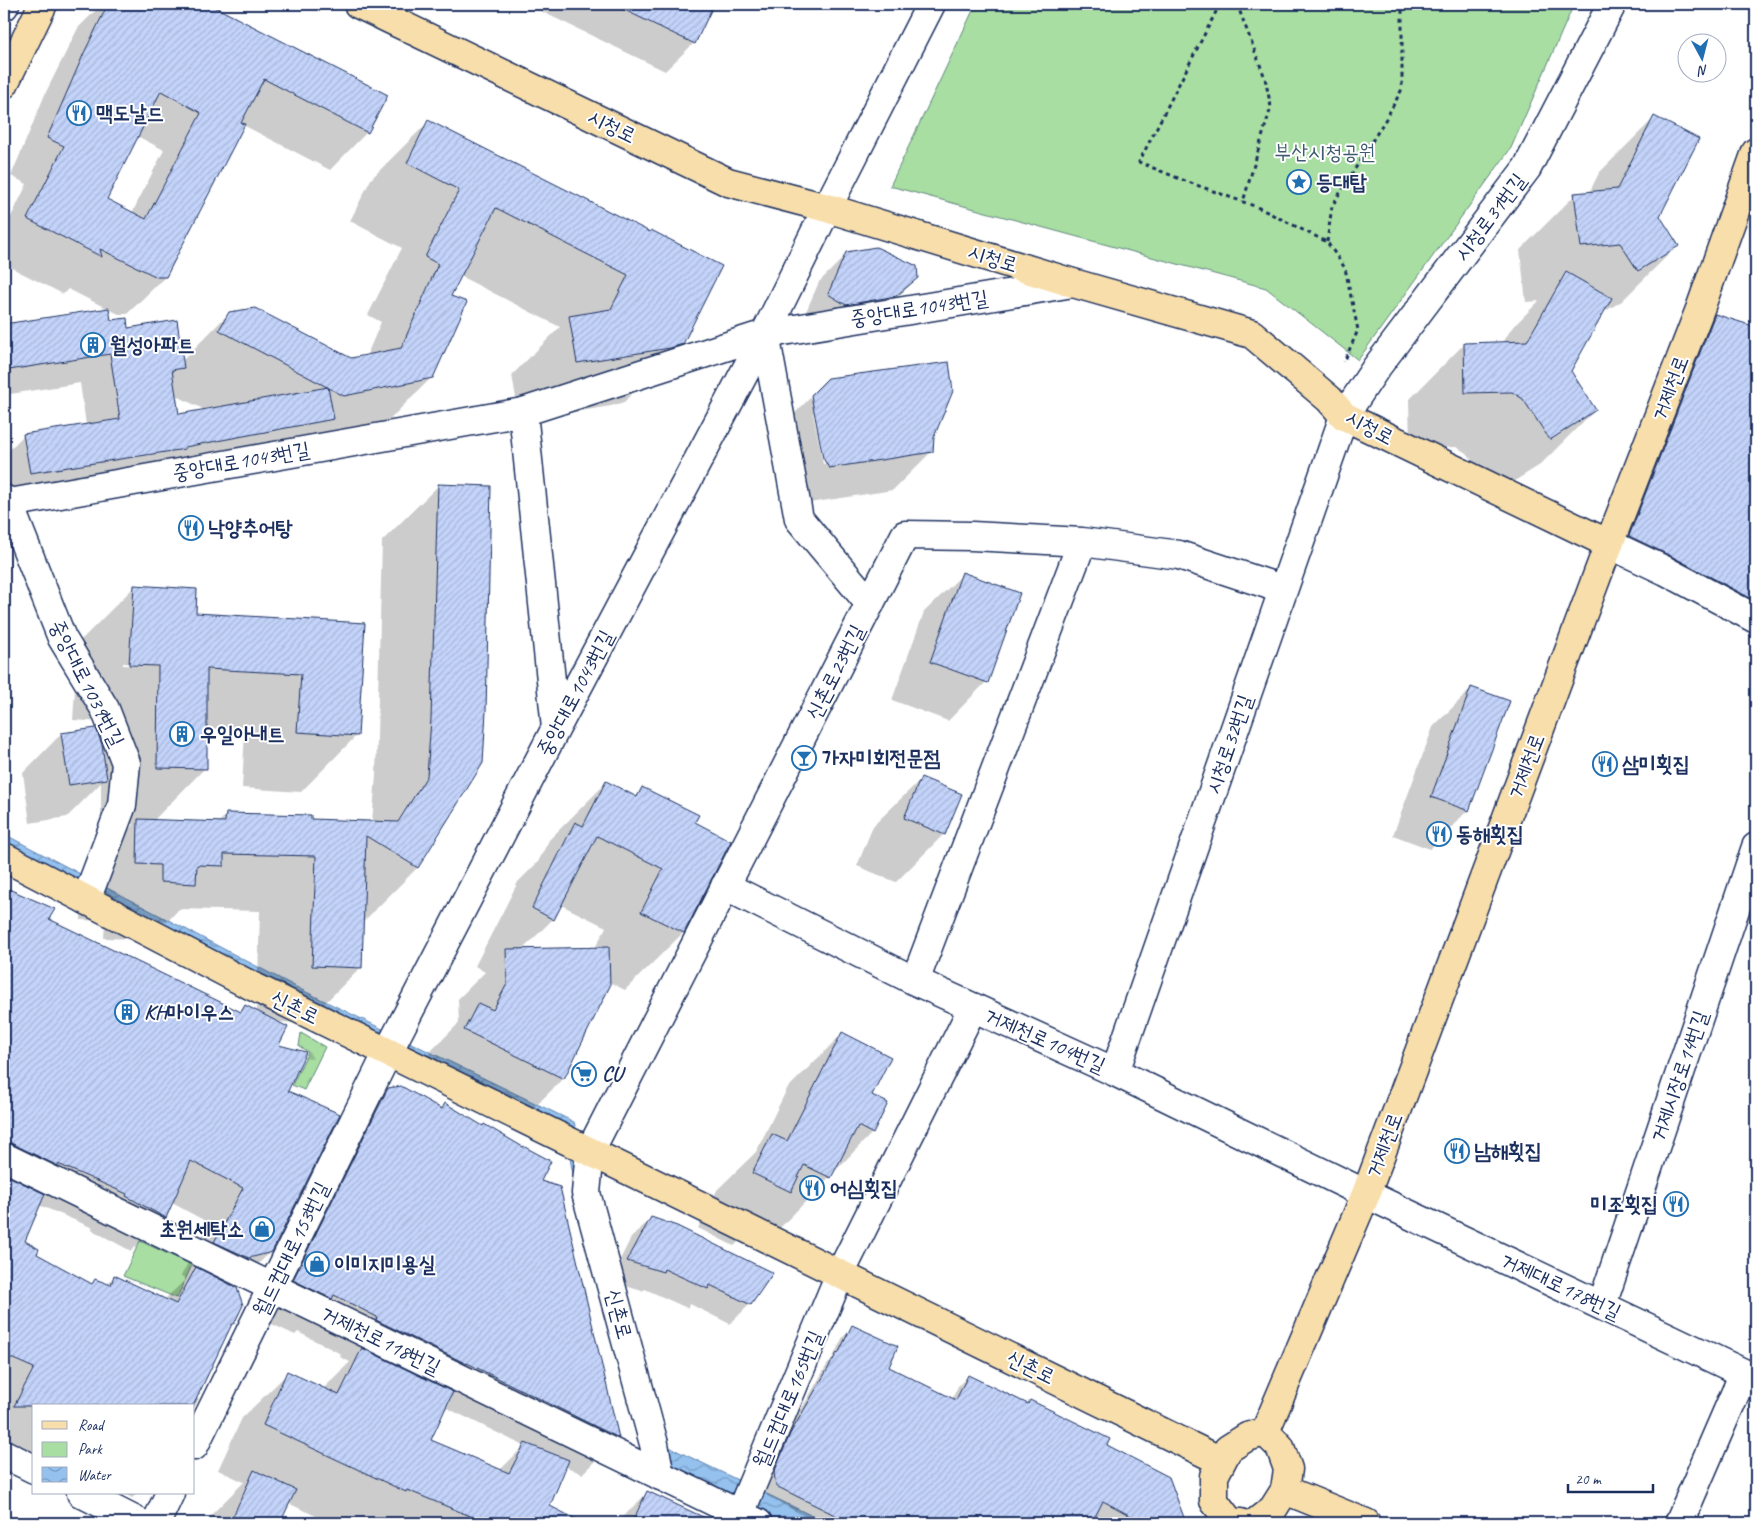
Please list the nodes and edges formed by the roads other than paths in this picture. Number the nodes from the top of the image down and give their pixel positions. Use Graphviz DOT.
graph roads {
  1 [pos="43,4"];
  2 [pos="358,4"];
  3 [pos="931,4"];
  4 [pos="1612,4"];
  5 [pos="4,84"];
  6 [pos="1756,152"];
  7 [pos="827,208"];
  8 [pos="1073,283"];
  9 [pos="765,334"];
  10 [pos="1336,408"];
  11 [pos="523,412"];
  12 [pos="5,502"];
  13 [pos="1082,542"];
  14 [pos="1609,544"];
  15 [pos="1283,591"];
  16 [pos="870,604"];
  17 [pos="1756,619"];
  18 [pos="556,728"];
  19 [pos="1756,847"];
  20 [pos="4,857"];
  21 [pos="725,886"];
  22 [pos="86,900"];
  23 [pos="915,981"];
  24 [pos="973,1007"];
  25 [pos="388,1052"];
  26 [pos="1115,1072"];
  27 [pos="590,1151"];
  28 [pos="4,1157"];
  29 [pos="1366,1194"];
  30 [pos="840,1274"];
  31 [pos="272,1287"];
  32 [pos="1602,1306"];
  33 [pos="1750,1376"];
  34 [pos="1265,1432"];
  35 [pos="195,1444"];
  36 [pos="4,1454"];
  37 [pos="1221,1461"];
  38 [pos="32,1468"];
  39 [pos="660,1476"];
  40 [pos="1285,1490"];
  41 [pos="83,1494"];
  42 [pos="170,1494"];
  43 [pos="745,1520"];
  44 [pos="140,1523"];
  45 [pos="156,1523"];
  46 [pos="1238,1523"];
  47 [pos="1366,1523"];
  48 [pos="1679,1523"];
  1 -- 5 [label="main road"];
  2 -- 7 [label="main road, 시청로"];
  3 -- 7 [label="street"];
  4 -- 10 [label="street, 시청로31번길"];
  6 -- 14 [label="main road, 거제천로"];
  7 -- 8 [label="main road, 시청로"];
  7 -- 9 [label="street"];
  8 -- 9 [label="street, 중앙대로1043번길"];
  8 -- 10 [label="main road, 시청로"];
  9 -- 11 [label="street, 중앙대로1043번길"];
  9 -- 16 [label="street"];
  9 -- 18 [label="street, 중앙대로1043번길"];
  10 -- 14 [label="main road, 시청로"];
  10 -- 15 [label="street, 시청로32번길"];
  11 -- 12 [label="street, 중앙대로1043번길"];
  11 -- 18 [label="street"];
  12 -- 22 [label="street, 중앙대로1039번길"];
  13 -- 15 [label="street, 신촌로23번길"];
  13 -- 16 [label="street, 신촌로23번길"];
  13 -- 23 [label="street"];
  14 -- 17 [label="street"];
  14 -- 29 [label="main road, 거제천로"];
  15 -- 26 [label="street, 시청로32번길"];
  16 -- 21 [label="street, 신촌로23번길"];
  18 -- 25 [label="street, 중앙대로1043번길"];
  19 -- 32 [label="street, 거제시장로14번길"];
  20 -- 22 [label="main road, 신촌로"];
  21 -- 23 [label="street, 거제천로104번길"];
  21 -- 27 [label="street, 신촌로23번길"];
  22 -- 25 [label="main road, 신촌로"];
  23 -- 24 [label="street, 거제천로104번길"];
  24 -- 26 [label="street, 거제천로104번길"];
  24 -- 30 [label="street"];
  25 -- 27 [label="main road, 신촌로"];
  25 -- 31 [label="street, 월드컵대로153번길"];
  26 -- 29 [label="street, 거제천로104번길"];
  27 -- 30 [label="main road, 신촌로"];
  27 -- 39 [label="street, 신촌로"];
  28 -- 31 [label="street, 거제천로118번길"];
  29 -- 32 [label="street, 거제대로178번길"];
  29 -- 34 [label="main road, 거제천로"];
  30 -- 37 [label="main road, 신촌로"];
  30 -- 43 [label="street, 월드컵대로165번길"];
  31 -- 35 [label="street, 월드컵대로153번길"];
  31 -- 39 [label="street, 거제천로118번길"];
  32 -- 33 [label="street, 거제대로178번길"];
  33 -- 48 [label="street"];
  34 -- 37 [label="main road"];
  34 -- 40 [label="main road"];
  36 -- 38 [label="street"];
  37 -- 46 [label="main road"];
  39 -- 43 [label="street, 거제천로118번길"];
  40 -- 46 [label="main road"];
  40 -- 47 [label="main road"];
  41 -- 44 [label="street"];
  42 -- 45 [label="street"];
}
